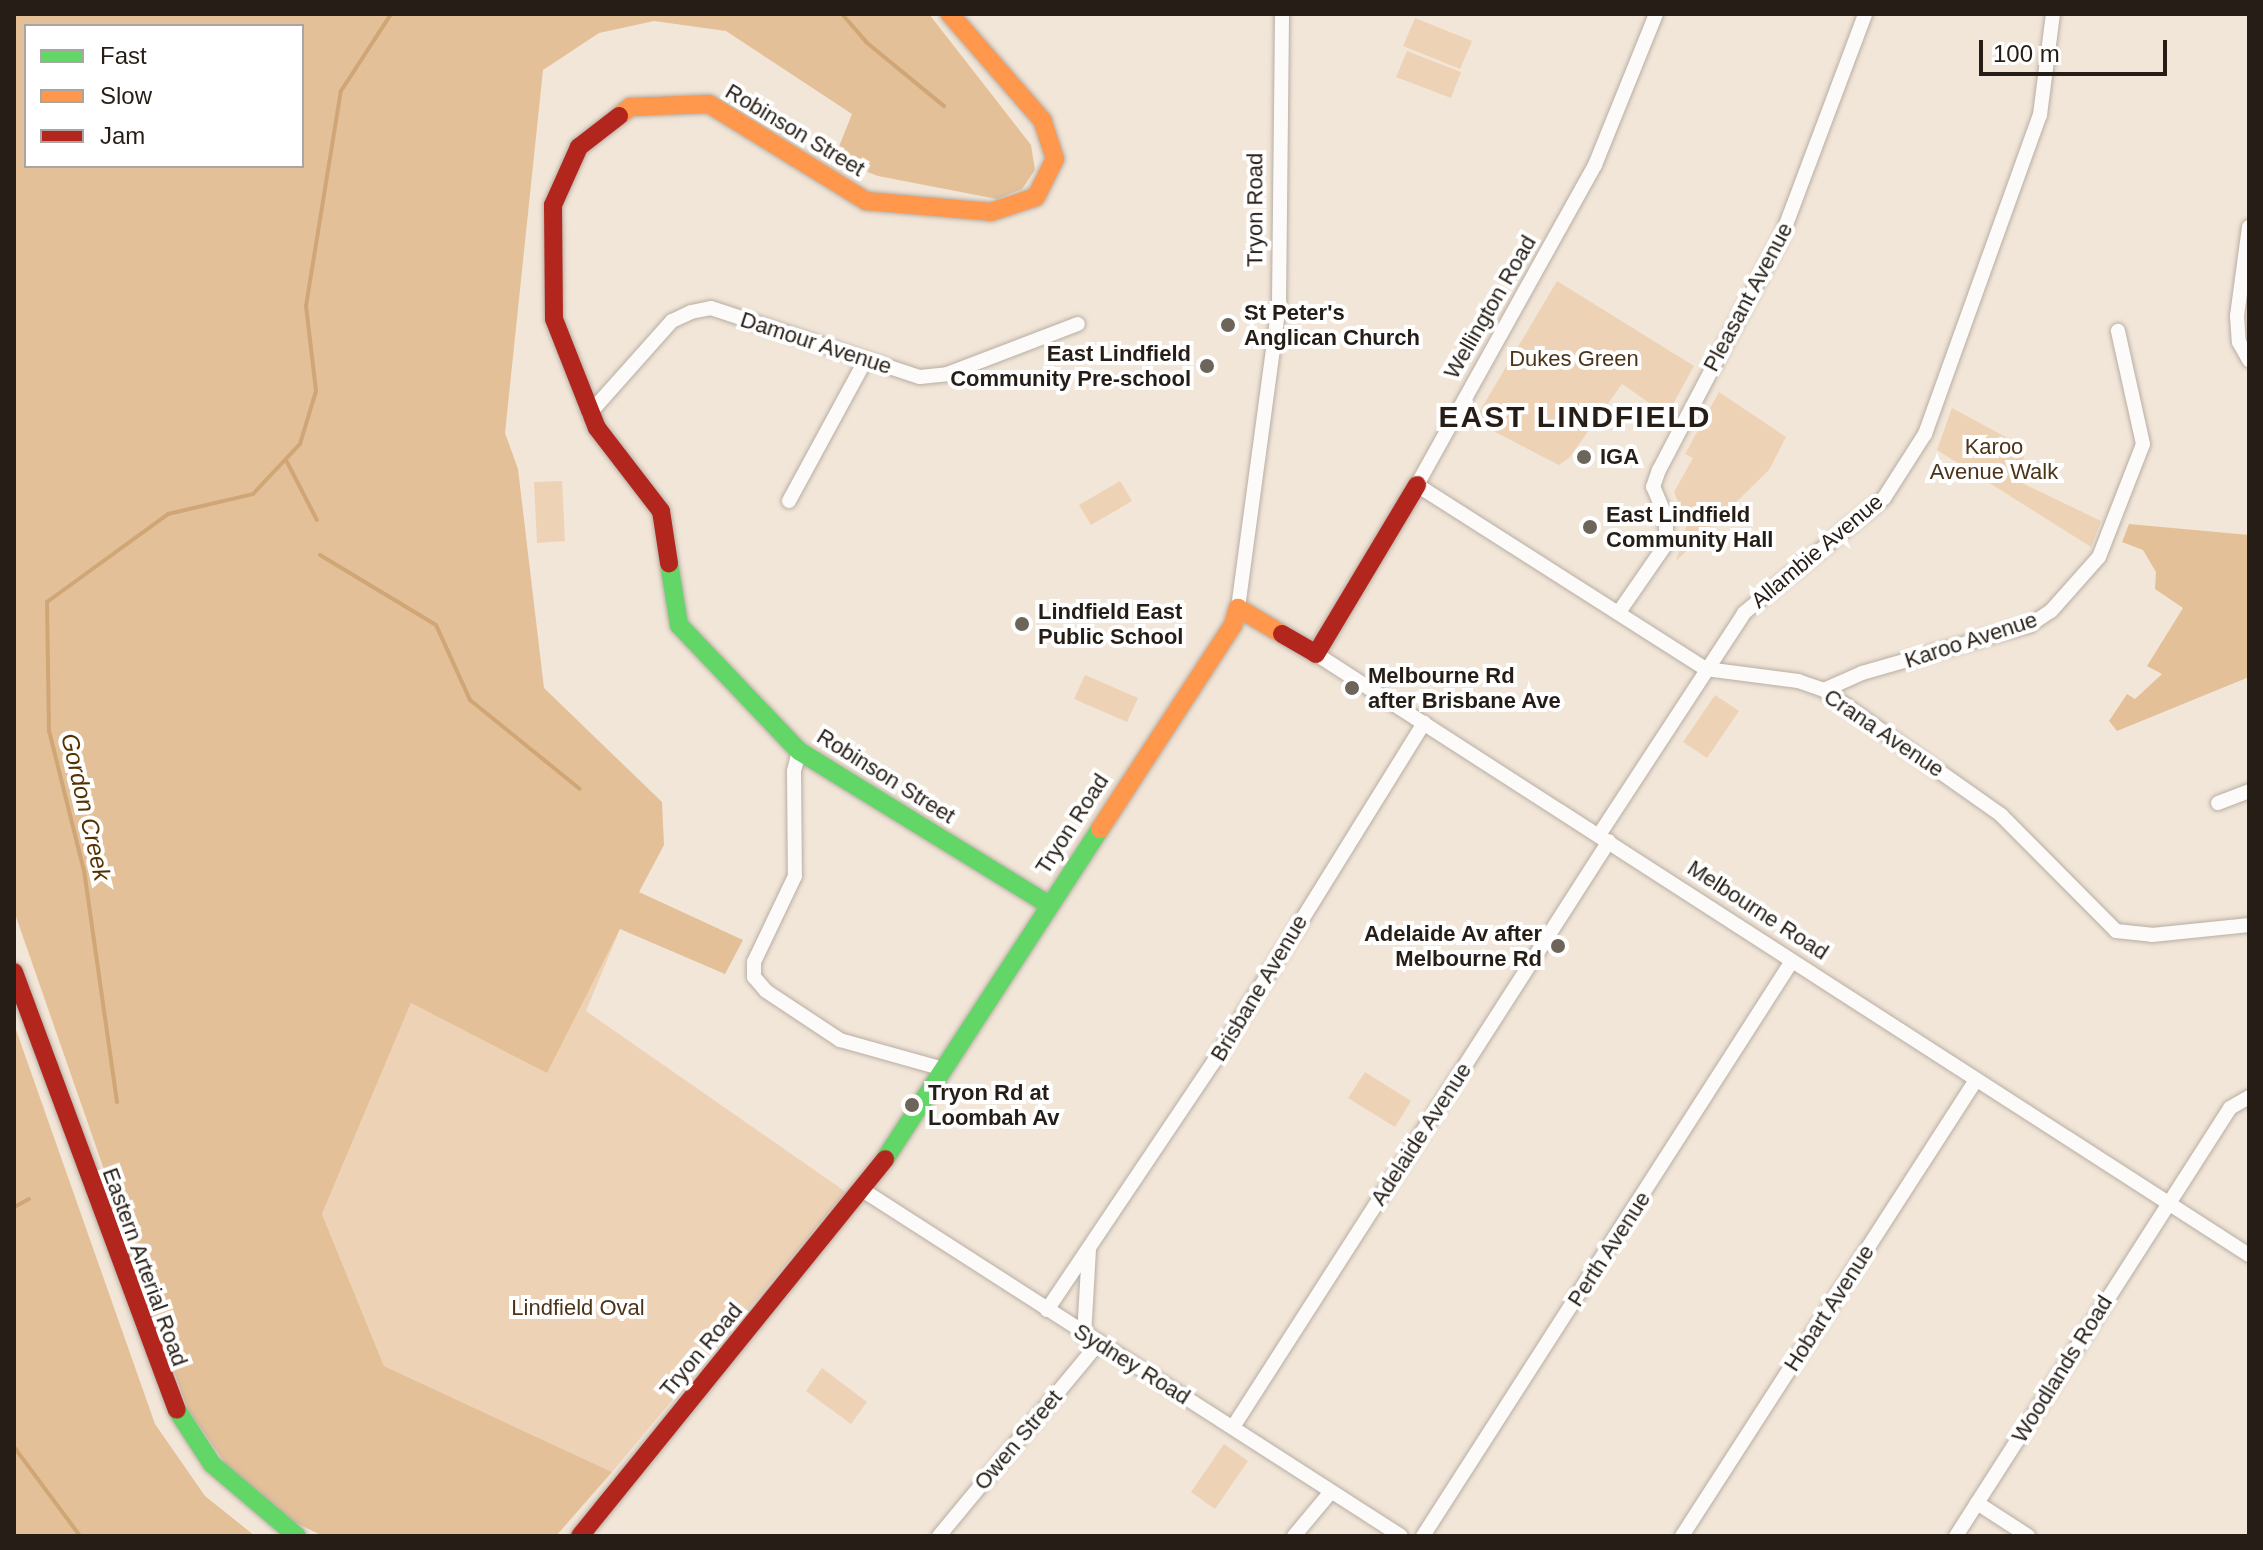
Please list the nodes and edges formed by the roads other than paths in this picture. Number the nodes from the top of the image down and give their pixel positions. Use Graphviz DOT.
graph roads {
  1 [pos="950,14"];
  2 [pos="1282,14"];
  3 [pos="1656,14"];
  4 [pos="1865,14"];
  5 [pos="2053,14"];
  6 [pos="2249,227"];
  7 [pos="1078,324"];
  8 [pos="2118,331"];
  9 [pos="2249,360"];
  10 [pos="865,361"];
  11 [pos="589,414"];
  12 [pos="1417,485"];
  13 [pos="789,501"];
  14 [pos="1238,608"];
  15 [pos="1619,612"];
  16 [pos="1316,654"];
  17 [pos="1706,669"];
  18 [pos="1824,690"];
  19 [pos="1424,723"];
  20 [pos="799,751"];
  21 [pos="2249,791"];
  22 [pos="2218,803"];
  23 [pos="1604,838"];
  24 [pos="1049,905"];
  25 [pos="2249,925"];
  26 [pos="1792,961"];
  27 [pos="14,972"];
  28 [pos="944,1069"];
  29 [pos="1976,1080"];
  30 [pos="2249,1097"];
  31 [pos="864,1191"];
  32 [pos="2168,1202"];
  33 [pos="1089,1249"];
  34 [pos="2249,1255"];
  35 [pos="1047,1310"];
  36 [pos="1084,1336"];
  37 [pos="1097,1345"];
  38 [pos="1233,1427"];
  39 [pos="1330,1493"];
  40 [pos="1977,1503"];
  41 [pos="297,1536"];
  42 [pos="580,1536"];
  43 [pos="939,1536"];
  44 [pos="1294,1536"];
  45 [pos="1401,1536"];
  46 [pos="1423,1536"];
  47 [pos="1682,1536"];
  48 [pos="1956,1536"];
  49 [pos="2028,1536"];
  1 -- 11 [label="street, Robinson Street"];
  2 -- 14 [label="street, Tryon Road"];
  3 -- 12 [label="street, Wellington Road"];
  4 -- 15 [label="street, Pleasant Avenue"];
  5 -- 17 [label="street, Allambie Avenue"];
  6 -- 9 [label="street"];
  7 -- 10 [label="street, Damour Avenue"];
  8 -- 18 [label="street, Karoo Avenue"];
  10 -- 11 [label="street, Damour Avenue"];
  10 -- 13 [label="street"];
  11 -- 20 [label="street, Robinson Street"];
  12 -- 15 [label="street, Crana Avenue"];
  12 -- 16 [label="street, Wellington Road"];
  14 -- 16 [label="street, Melbourne Road"];
  14 -- 24 [label="street, Tryon Road"];
  15 -- 17 [label="street, Crana Avenue"];
  16 -- 19 [label="street, Melbourne Road"];
  17 -- 18 [label="street, Crana Avenue"];
  17 -- 23 [label="street, Allambie Avenue"];
  18 -- 25 [label="street, Crana Avenue"];
  19 -- 23 [label="street, Melbourne Road"];
  19 -- 33 [label="street, Brisbane Avenue"];
  20 -- 24 [label="street, Robinson Street"];
  20 -- 28 [label="street"];
  21 -- 22 [label="street"];
  23 -- 26 [label="street, Melbourne Road"];
  23 -- 38 [label="street, Adelaide Avenue"];
  24 -- 28 [label="street, Tryon Road"];
  26 -- 29 [label="street, Melbourne Road"];
  26 -- 46 [label="street, Perth Avenue"];
  27 -- 41 [label="street, Eastern Arterial Road"];
  28 -- 31 [label="street, Tryon Road"];
  29 -- 32 [label="street, Melbourne Road"];
  29 -- 47 [label="street, Hobart Avenue"];
  30 -- 32 [label="street, Woodlands Road"];
  31 -- 35 [label="street, Sydney Road"];
  31 -- 42 [label="street, Tryon Road"];
  32 -- 34 [label="street, Melbourne Road"];
  32 -- 40 [label="street, Woodlands Road"];
  33 -- 35 [label="street, Brisbane Avenue"];
  33 -- 36 [label="street"];
  35 -- 36 [label="street, Sydney Road"];
  36 -- 37 [label="street, Sydney Road"];
  37 -- 38 [label="street, Sydney Road"];
  37 -- 43 [label="street, Owen Street"];
  38 -- 39 [label="street, Sydney Road"];
  39 -- 44 [label="street"];
  39 -- 45 [label="street, Sydney Road"];
  40 -- 48 [label="street, Woodlands Road"];
  40 -- 49 [label="street"];
}
